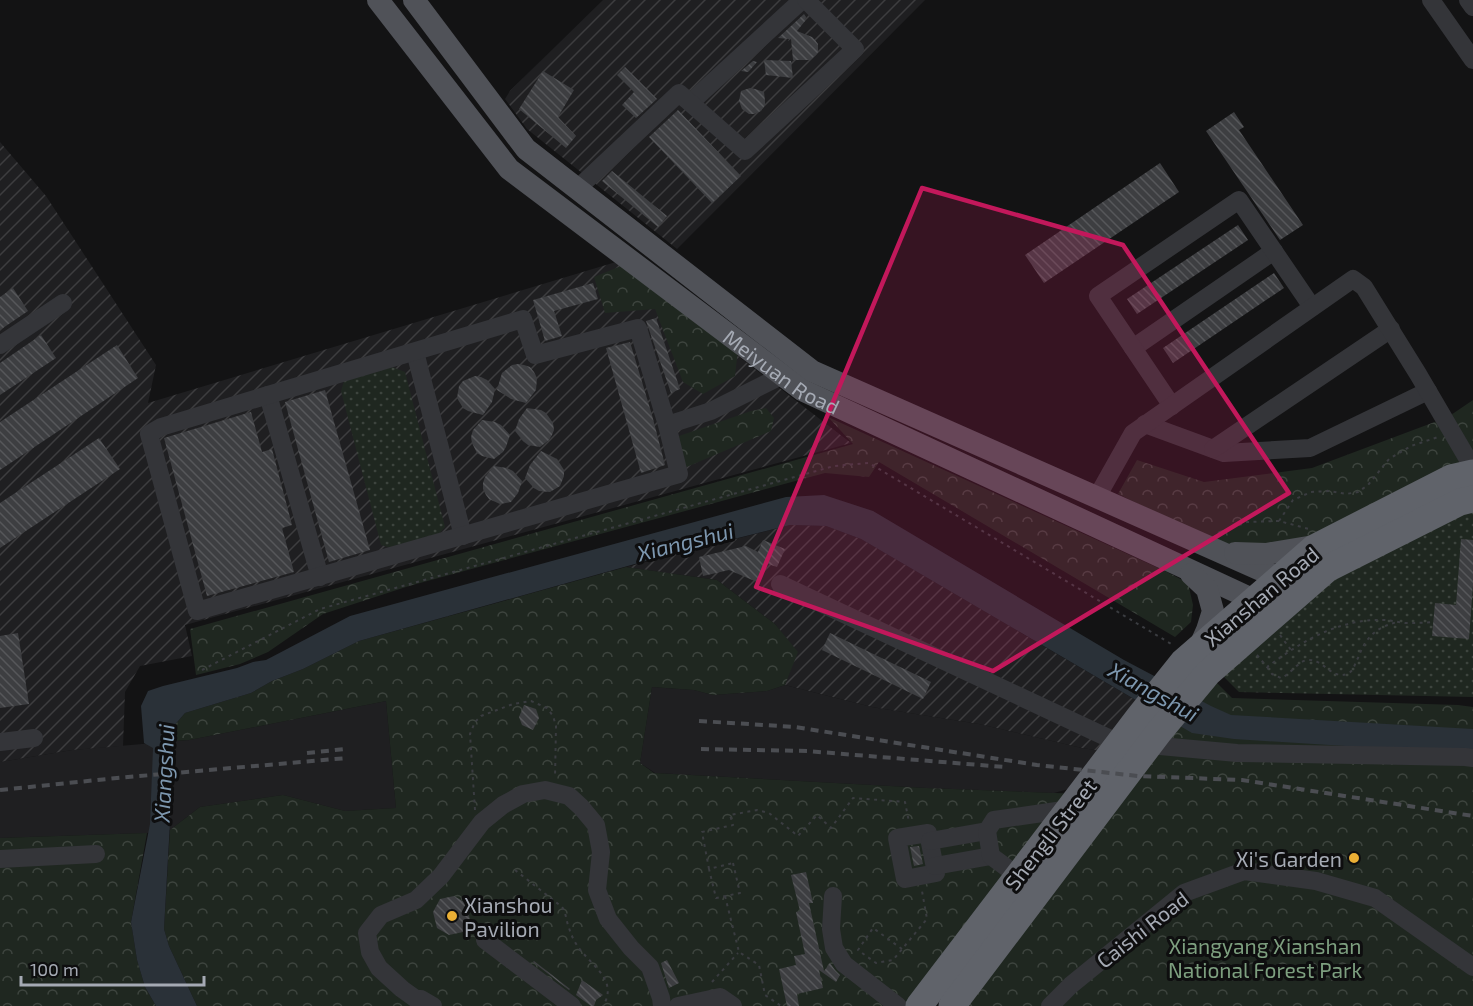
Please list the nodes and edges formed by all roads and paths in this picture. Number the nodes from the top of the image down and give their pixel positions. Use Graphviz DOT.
graph roads {
  1 [pos="378,0"];
  2 [pos="414,0"];
  3 [pos="804,0"];
  4 [pos="1431,0"];
  5 [pos="1468,0"];
  6 [pos="1473,7"];
  7 [pos="1473,60"];
  8 [pos="691,102"];
  9 [pos="577,189"];
  10 [pos="1274,251"];
  11 [pos="63,303"];
  12 [pos="1312,307"];
  13 [pos="1391,329"];
  14 [pos="0,345"];
  15 [pos="1133,348"];
  16 [pos="415,352"];
  17 [pos="783,375"];
  18 [pos="1428,391"];
  19 [pos="268,395"];
  20 [pos="1172,406"];
  21 [pos="1146,424"];
  22 [pos="667,425"];
  23 [pos="1453,433"];
  24 [pos="1213,449"];
  25 [pos="1473,468"];
  26 [pos="1473,473"];
  27 [pos="1097,497"];
  28 [pos="1473,499"];
  29 [pos="1279,521"];
  30 [pos="462,536"];
  31 [pos="1196,541"];
  32 [pos="1328,541"];
  33 [pos="1223,553"];
  34 [pos="1181,565"];
  35 [pos="320,577"];
  36 [pos="1279,578"];
  37 [pos="780,584"];
  38 [pos="1303,590"];
  39 [pos="1255,599"];
  40 [pos="1278,612"];
  41 [pos="1433,621"];
  42 [pos="1398,622"];
  43 [pos="1246,640"];
  44 [pos="1195,660"];
  45 [pos="1267,668"];
  46 [pos="202,670"];
  47 [pos="1149,732"];
  48 [pos="34,738"];
  49 [pos="0,742"];
  50 [pos="1119,743"];
  51 [pos="1473,758"];
  52 [pos="555,792"];
  53 [pos="1070,809"];
  54 [pos="987,831"];
  55 [pos="484,835"];
  56 [pos="912,835"];
  57 [pos="957,836"];
  58 [pos="930,841"];
  59 [pos="96,854"];
  60 [pos="992,856"];
  61 [pos="0,859"];
  62 [pos="963,861"];
  63 [pos="935,866"];
  64 [pos="709,868"];
  65 [pos="515,870"];
  66 [pos="919,876"];
  67 [pos="1018,876"];
  68 [pos="725,896"];
  69 [pos="833,896"];
  70 [pos="485,940"];
  71 [pos="902,949"];
  72 [pos="739,952"];
  73 [pos="1473,968"];
  74 [pos="715,999"];
  75 [pos="878,1000"];
  76 [pos="433,1006"];
  77 [pos="572,1006"];
  78 [pos="603,1006"];
  79 [pos="662,1006"];
  80 [pos="678,1006"];
  81 [pos="733,1006"];
  82 [pos="781,1006"];
  83 [pos="898,1006"];
  84 [pos="919,1006"];
  85 [pos="952,1006"];
  86 [pos="1050,1006"];
  1 -- 17 [label="main road, Meiyuan Road"];
  2 -- 9 [label="main road, Meiyuan Road"];
  3 -- 8 [label="street"];
  3 -- 8 [label="street"];
  4 -- 7 [label="street"];
  5 -- 6 [label="street"];
  8 -- 9 [label="street"];
  9 -- 27 [label="main road, Meiyuan Road"];
  10 -- 12 [label="street"];
  10 -- 15 [label="street"];
  10 -- 15 [label="street"];
  11 -- 14 [label="street"];
  12 -- 13 [label="street"];
  12 -- 20 [label="street"];
  13 -- 18 [label="street"];
  13 -- 24 [label="street"];
  15 -- 20 [label="street"];
  16 -- 19 [label="street"];
  16 -- 22 [label="street"];
  16 -- 30 [label="street"];
  17 -- 22 [label="street"];
  17 -- 34 [label="main road, Meiyuan Road"];
  18 -- 23 [label="street"];
  18 -- 24 [label="street"];
  19 -- 35 [label="street"];
  19 -- 35 [label="street"];
  20 -- 21 [label="street"];
  21 -- 24 [label="street"];
  21 -- 27 [label="street"];
  22 -- 30 [label="street"];
  23 -- 25 [label="street"];
  23 -- 29 [label="path"];
  26 -- 32 [label="highway, Xianshan Road"];
  27 -- 31 [label="main road, Meiyuan Road"];
  28 -- 38 [label="highway, Xianshan Road"];
  29 -- 31 [label="path"];
  29 -- 32 [label="path"];
  30 -- 35 [label="street"];
  31 -- 33 [label="main road, Meiyuan Road"];
  32 -- 33 [label="main road"];
  32 -- 36 [label="highway, Xianshan Road"];
  33 -- 36 [label="main road, Meiyuan Road"];
  34 -- 39 [label="main road, Meiyuan Road"];
  34 -- 44 [label="main road"];
  36 -- 38 [label="main road, Meiyuan Road"];
  36 -- 39 [label="highway, Xianshan Road"];
  37 -- 50 [label="street"];
  38 -- 40 [label="highway, Xianshan Road"];
  39 -- 40 [label="main road, Meiyuan Road"];
  39 -- 44 [label="highway, Xianshan Road"];
  40 -- 43 [label="highway, Xianshan Road"];
  41 -- 42 [label="path"];
  42 -- 45 [label="path"];
  42 -- 45 [label="path"];
  43 -- 44 [label="highway, Xianshan Road"];
  43 -- 45 [label="path"];
  44 -- 46 [label="path"];
  44 -- 47 [label="highway, Shengli Street"];
  47 -- 50 [label="highway, Shengli Street"];
  47 -- 51 [label="street"];
  47 -- 85 [label="highway, Shengli Street"];
  48 -- 49 [label="street"];
  50 -- 53 [label="highway, Shengli Street"];
  52 -- 55 [label="street"];
  52 -- 55 [label="path"];
  52 -- 79 [label="street"];
  53 -- 54 [label="street"];
  53 -- 67 [label="highway, Shengli Street"];
  54 -- 57 [label="street"];
  54 -- 60 [label="street"];
  55 -- 76 [label="street"];
  56 -- 58 [label="street"];
  56 -- 64 [label="path"];
  56 -- 66 [label="street"];
  57 -- 58 [label="street"];
  57 -- 62 [label="street"];
  58 -- 63 [label="street"];
  59 -- 61 [label="street"];
  60 -- 62 [label="street"];
  60 -- 67 [label="street"];
  62 -- 63 [label="street"];
  63 -- 66 [label="street"];
  64 -- 68 [label="path"];
  64 -- 68 [label="path"];
  65 -- 78 [label="path"];
  66 -- 71 [label="path"];
  67 -- 84 [label="highway, Shengli Street"];
  68 -- 72 [label="path"];
  69 -- 75 [label="street"];
  70 -- 77 [label="street"];
  71 -- 71 [label="path"];
  72 -- 74 [label="path"];
  72 -- 82 [label="path"];
  73 -- 86 [label="street, Caishi Road"];
  74 -- 80 [label="street"];
  74 -- 81 [label="street"];
  75 -- 83 [label="street"];
}
